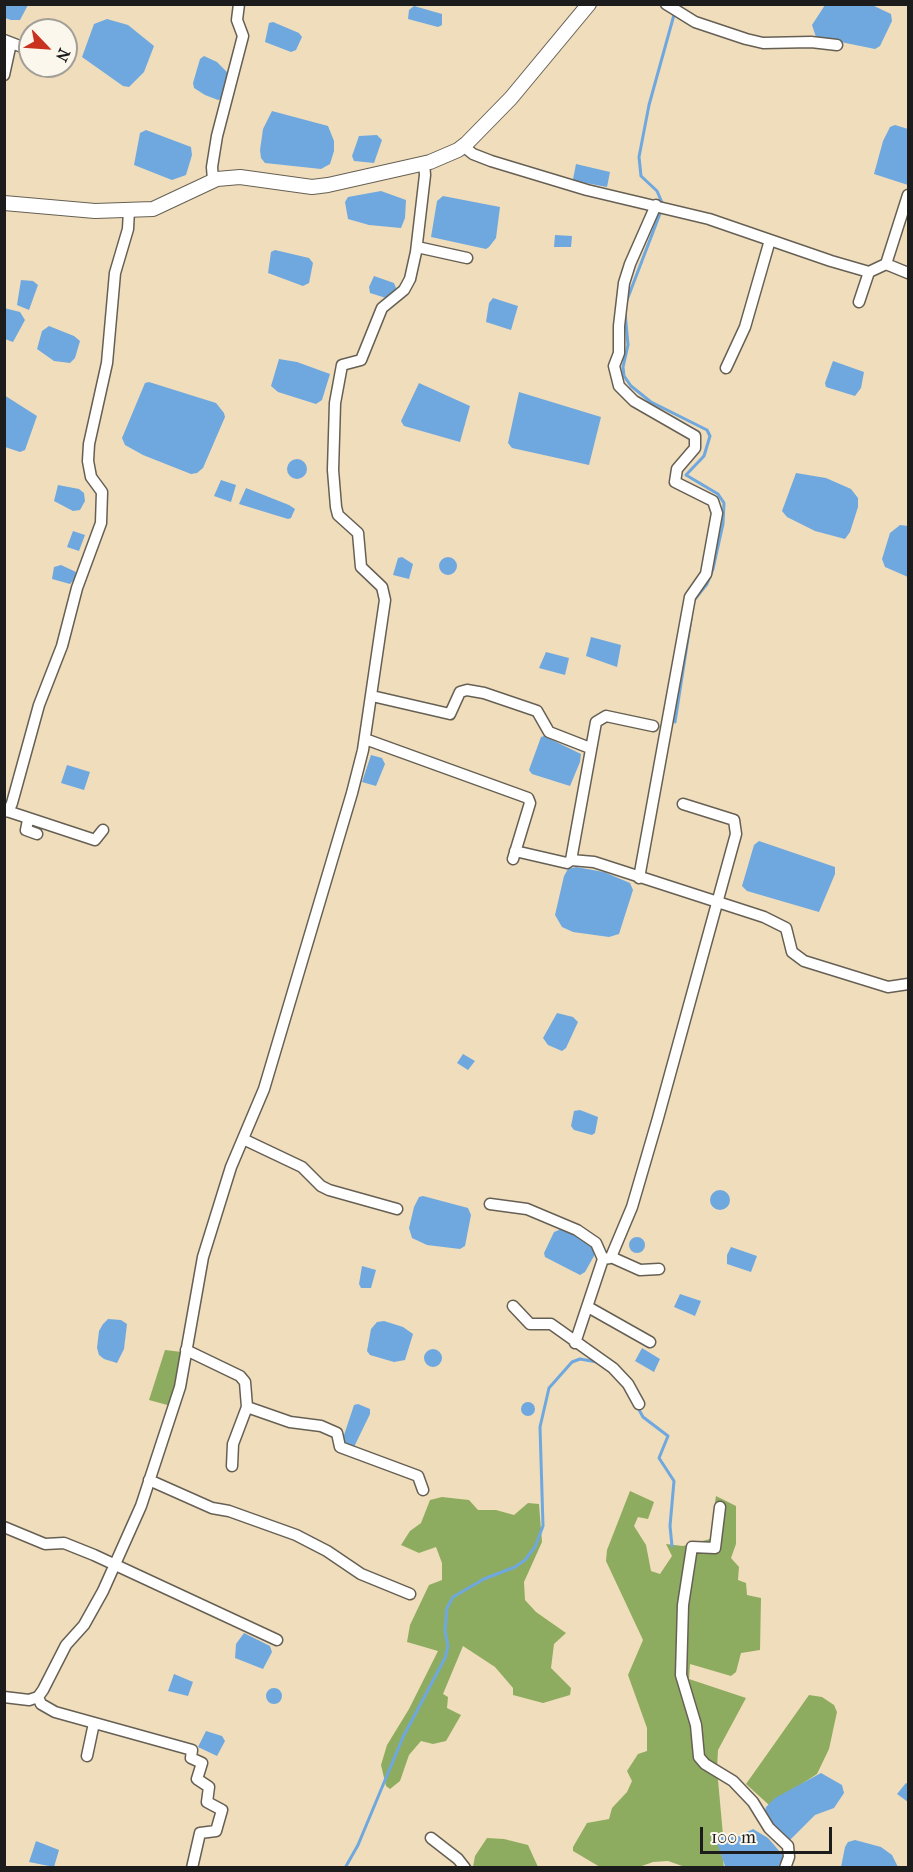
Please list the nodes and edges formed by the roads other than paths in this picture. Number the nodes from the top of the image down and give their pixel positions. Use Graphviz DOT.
graph roads {
  1 [pos="239,4"];
  2 [pos="589,4"];
  3 [pos="666,4"];
  4 [pos="8,41"];
  5 [pos="837,45"];
  6 [pos="4,75"];
  7 [pos="463,146"];
  8 [pos="424,163"];
  9 [pos="213,180"];
  10 [pos="908,195"];
  11 [pos="4,203"];
  12 [pos="656,206"];
  13 [pos="129,210"];
  14 [pos="770,240"];
  15 [pos="417,247"];
  16 [pos="467,258"];
  17 [pos="886,264"];
  18 [pos="869,272"];
  19 [pos="909,273"];
  20 [pos="859,302"];
  21 [pos="726,368"];
  22 [pos="372,696"];
  23 [pos="653,726"];
  24 [pos="365,739"];
  25 [pos="590,748"];
  26 [pos="683,804"];
  27 [pos="6,811"];
  28 [pos="28,820"];
  29 [pos="103,830"];
  30 [pos="38,834"];
  31 [pos="571,860"];
  32 [pos="639,878"];
  33 [pos="717,903"];
  34 [pos="909,984"];
  35 [pos="243,1139"];
  36 [pos="490,1204"];
  37 [pos="397,1209"];
  38 [pos="607,1258"];
  39 [pos="659,1269"];
  40 [pos="513,1306"];
  41 [pos="588,1307"];
  42 [pos="650,1342"];
  43 [pos="575,1343"];
  44 [pos="186,1350"];
  45 [pos="639,1404"];
  46 [pos="247,1407"];
  47 [pos="232,1466"];
  48 [pos="149,1480"];
  49 [pos="423,1490"];
  50 [pos="720,1507"];
  51 [pos="4,1527"];
  52 [pos="115,1564"];
  53 [pos="410,1594"];
  54 [pos="277,1640"];
  55 [pos="38,1696"];
  56 [pos="4,1697"];
  57 [pos="93,1723"];
  58 [pos="87,1756"];
  59 [pos="431,1838"];
  60 [pos="192,1868"];
  61 [pos="465,1868"];
  62 [pos="784,1868"];
  1 -- 9 [label="street"];
  2 -- 7 [label="main road"];
  3 -- 5 [label="street"];
  4 -- 6 [label="street"];
  7 -- 8 [label="main road"];
  7 -- 12 [label="street"];
  8 -- 9 [label="main road"];
  8 -- 15 [label="street"];
  9 -- 13 [label="main road"];
  10 -- 17 [label="street"];
  11 -- 13 [label="main road"];
  12 -- 14 [label="street"];
  12 -- 32 [label="street"];
  13 -- 27 [label="street"];
  14 -- 18 [label="street"];
  14 -- 21 [label="street"];
  15 -- 16 [label="street"];
  15 -- 22 [label="street"];
  17 -- 18 [label="street"];
  17 -- 19 [label="street"];
  18 -- 20 [label="street"];
  22 -- 24 [label="street"];
  22 -- 25 [label="street"];
  23 -- 25 [label="street"];
  24 -- 31 [label="street"];
  24 -- 35 [label="street"];
  25 -- 31 [label="street"];
  26 -- 33 [label="street"];
  27 -- 28 [label="street"];
  28 -- 29 [label="street"];
  28 -- 30 [label="street"];
  31 -- 32 [label="street"];
  32 -- 33 [label="street"];
  33 -- 34 [label="street"];
  33 -- 38 [label="street"];
  35 -- 37 [label="street"];
  35 -- 44 [label="street"];
  36 -- 38 [label="street"];
  38 -- 39 [label="street"];
  38 -- 41 [label="street"];
  40 -- 43 [label="street"];
  41 -- 42 [label="street"];
  41 -- 43 [label="street"];
  43 -- 45 [label="street"];
  44 -- 46 [label="street"];
  44 -- 48 [label="street"];
  46 -- 47 [label="street"];
  46 -- 49 [label="street"];
  48 -- 52 [label="street"];
  48 -- 53 [label="street"];
  50 -- 62 [label="street"];
  51 -- 52 [label="street"];
  52 -- 54 [label="street"];
  52 -- 55 [label="street"];
  55 -- 56 [label="street"];
  55 -- 57 [label="street"];
  57 -- 58 [label="street"];
  57 -- 60 [label="street"];
  59 -- 61 [label="street"];
}
